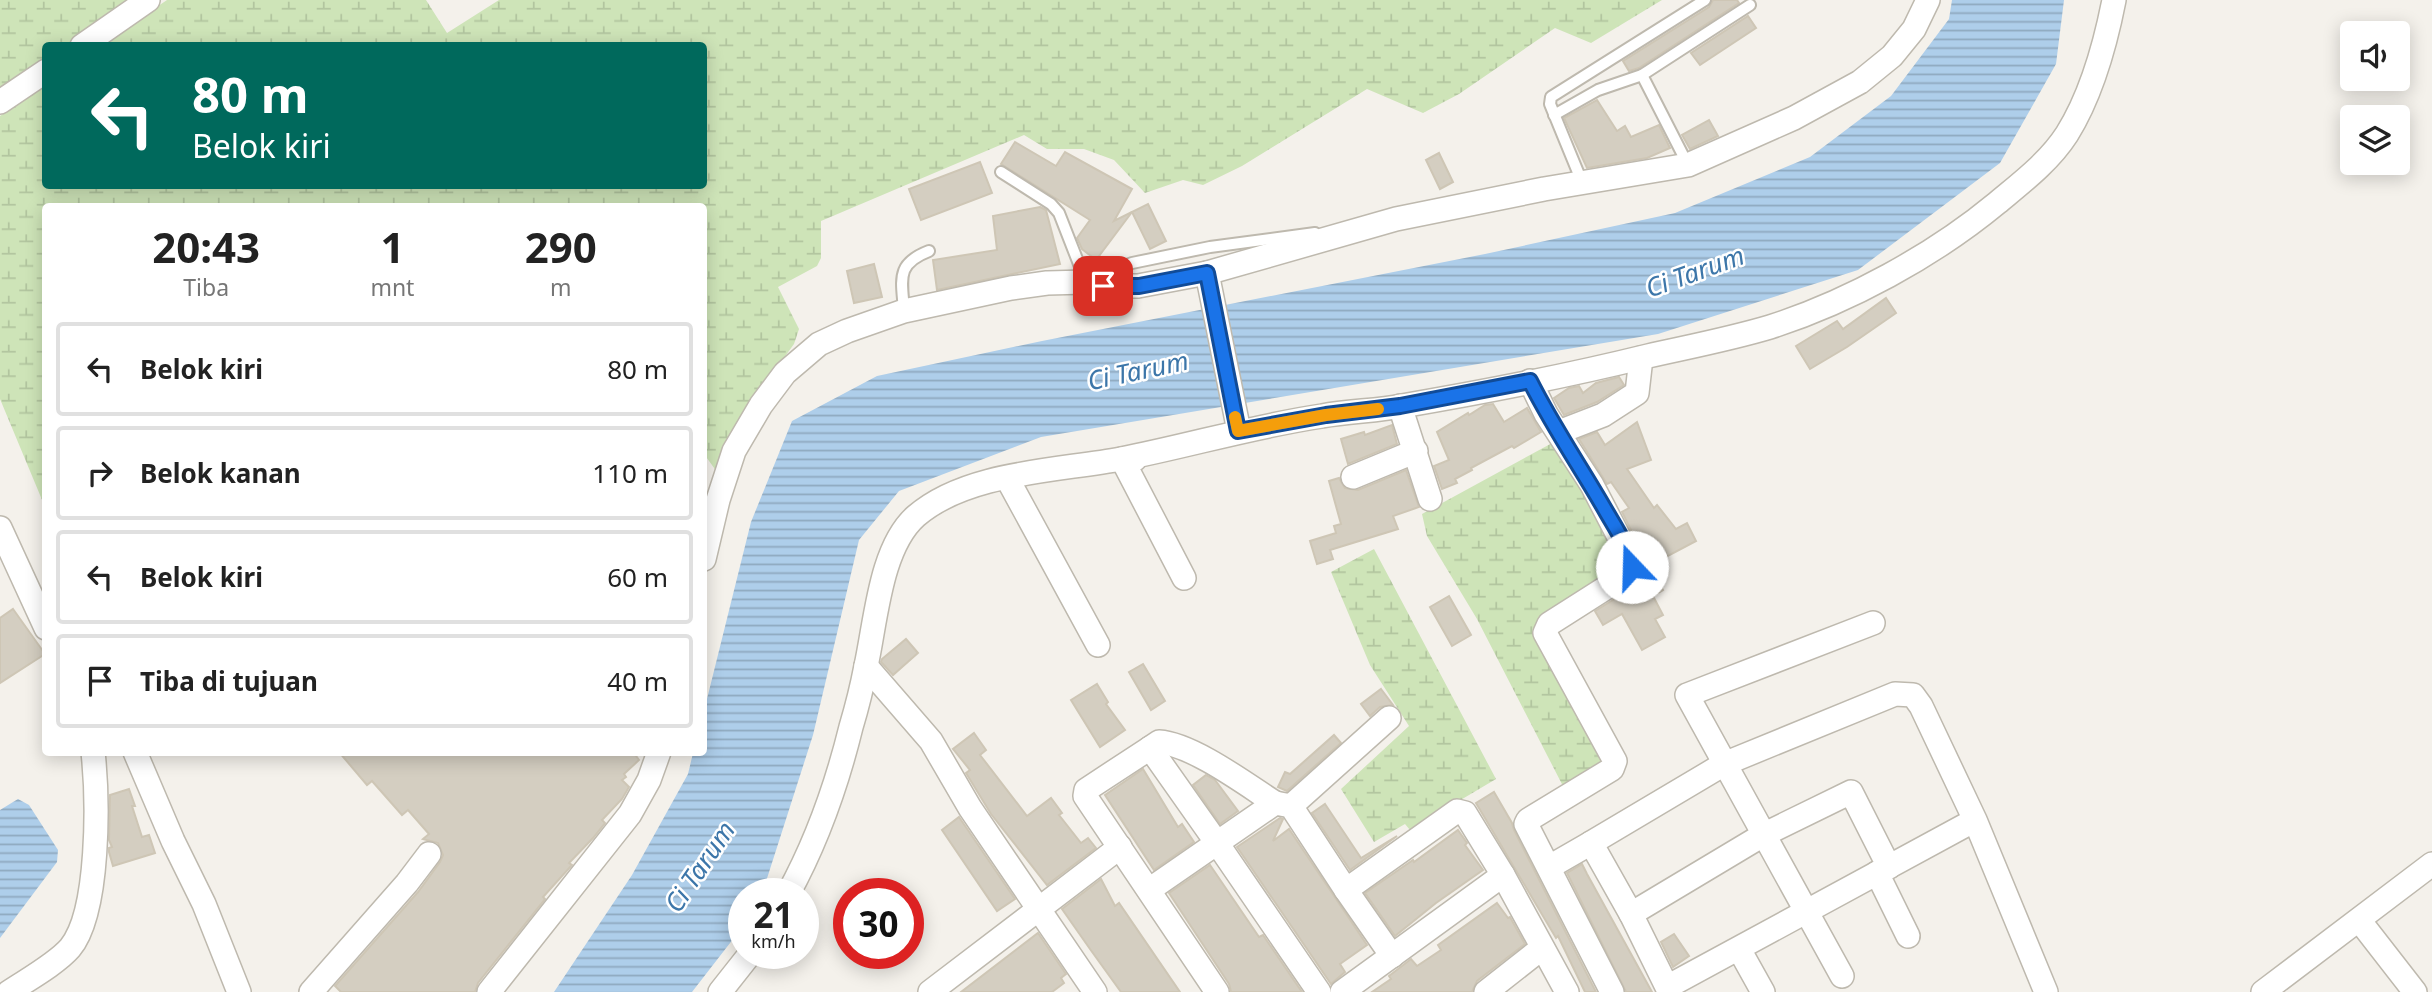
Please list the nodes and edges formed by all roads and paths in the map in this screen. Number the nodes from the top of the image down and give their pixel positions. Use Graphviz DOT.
graph roads {
  1 [pos="148,0"];
  2 [pos="1705,0"];
  3 [pos="1928,0"];
  4 [pos="2114,0"];
  5 [pos="1750,5"];
  6 [pos="88,42"];
  7 [pos="42,74"];
  8 [pos="1642,75"];
  9 [pos="0,102"];
  10 [pos="1554,115"];
  11 [pos="1688,165"];
  12 [pos="1001,172"];
  13 [pos="1582,182"];
  14 [pos="1338,235"];
  15 [pos="929,251"];
  16 [pos="1208,278"];
  17 [pos="1087,282"];
  18 [pos="1110,287"];
  19 [pos="904,312"];
  20 [pos="1641,358"];
  21 [pos="1530,381"];
  22 [pos="1400,406"];
  23 [pos="1353,413"];
  24 [pos="1237,427"];
  25 [pos="1559,432"];
  26 [pos="1416,451"];
  27 [pos="1122,458"];
  28 [pos="1353,477"];
  29 [pos="1007,478"];
  30 [pos="1430,499"];
  31 [pos="0,528"];
  32 [pos="707,546"];
  33 [pos="1184,578"];
  34 [pos="42,619"];
  35 [pos="1873,623"];
  36 [pos="1098,645"];
  37 [pos="866,666"];
  38 [pos="1389,718"];
  39 [pos="1150,748"];
  40 [pos="94,756"];
  41 [pos="137,756"];
  42 [pos="658,756"];
  43 [pos="1724,764"];
  44 [pos="1283,804"];
  45 [pos="1077,810"];
  46 [pos="1975,820"];
  47 [pos="1763,835"];
  48 [pos="1217,843"];
  49 [pos="1591,844"];
  50 [pos="1115,851"];
  51 [pos="429,854"];
  52 [pos="1558,862"];
  53 [pos="2432,864"];
  54 [pos="1883,870"];
  55 [pos="1503,875"];
  56 [pos="797,878"];
  57 [pos="1149,890"];
  58 [pos="1346,890"];
  59 [pos="1038,909"];
  60 [pos="1807,912"];
  61 [pos="1631,914"];
  62 [pos="2358,920"];
  63 [pos="1909,936"];
  64 [pos="1542,948"];
  65 [pos="1739,948"];
  66 [pos="1392,956"];
  67 [pos="1192,965"];
  68 [pos="738,969"];
  69 [pos="1842,976"];
  70 [pos="1084,988"];
  71 [pos="1668,990"];
  72 [pos="9,992"];
  73 [pos="239,992"];
  74 [pos="311,992"];
  75 [pos="489,992"];
  76 [pos="720,992"];
  77 [pos="930,992"];
  78 [pos="1204,992"];
  79 [pos="1217,992"];
  80 [pos="1319,992"];
  81 [pos="1342,992"];
  82 [pos="1486,992"];
  83 [pos="1567,992"];
  84 [pos="1612,992"];
  85 [pos="1763,992"];
  86 [pos="2046,992"];
  87 [pos="2263,992"];
  88 [pos="2415,992"];
  1 -- 6 [label="street"];
  2 -- 10 [label="lane"];
  3 -- 11 [label="street"];
  4 -- 20 [label="street"];
  5 -- 8 [label="lane"];
  7 -- 9 [label="street"];
  8 -- 10 [label="lane"];
  8 -- 11 [label="lane"];
  10 -- 13 [label="lane"];
  11 -- 13 [label="street"];
  12 -- 17 [label="lane"];
  13 -- 14 [label="street"];
  14 -- 16 [label="street"];
  14 -- 18 [label="lane"];
  15 -- 19 [label="lane"];
  16 -- 18 [label="street"];
  16 -- 24 [label="street"];
  17 -- 18 [label="street"];
  17 -- 19 [label="street"];
  19 -- 32 [label="street"];
  20 -- 21 [label="street"];
  20 -- 25 [label="street"];
  21 -- 22 [label="street"];
  21 -- 25 [label="street"];
  22 -- 23 [label="street"];
  22 -- 26 [label="street"];
  23 -- 24 [label="street"];
  23 -- 27 [label="street"];
  24 -- 27 [label="street"];
  25 -- 84 [label="street"];
  26 -- 28 [label="street"];
  26 -- 30 [label="street"];
  27 -- 29 [label="street"];
  27 -- 33 [label="street"];
  29 -- 36 [label="street"];
  29 -- 37 [label="street"];
  31 -- 34 [label="street"];
  35 -- 43 [label="street"];
  37 -- 56 [label="street"];
  37 -- 59 [label="street"];
  38 -- 44 [label="street"];
  39 -- 44 [label="street"];
  39 -- 48 [label="street"];
  39 -- 50 [label="street"];
  40 -- 72 [label="street"];
  41 -- 73 [label="street"];
  42 -- 75 [label="street"];
  43 -- 46 [label="street"];
  43 -- 47 [label="street"];
  43 -- 49 [label="street"];
  44 -- 48 [label="street"];
  44 -- 58 [label="street"];
  45 -- 50 [label="street"];
  46 -- 54 [label="street"];
  46 -- 86 [label="street"];
  47 -- 54 [label="street"];
  47 -- 60 [label="street"];
  47 -- 61 [label="street"];
  48 -- 57 [label="street"];
  48 -- 80 [label="street"];
  49 -- 52 [label="street"];
  49 -- 61 [label="street"];
  50 -- 57 [label="street"];
  50 -- 59 [label="street"];
  50 -- 67 [label="street"];
  51 -- 74 [label="street"];
  53 -- 62 [label="street"];
  54 -- 60 [label="street"];
  54 -- 63 [label="street"];
  55 -- 58 [label="street"];
  55 -- 64 [label="street"];
  55 -- 66 [label="street"];
  57 -- 67 [label="street"];
  58 -- 66 [label="street"];
  59 -- 70 [label="street"];
  59 -- 77 [label="street"];
  60 -- 65 [label="street"];
  60 -- 69 [label="street"];
  61 -- 71 [label="street"];
  62 -- 87 [label="street"];
  62 -- 88 [label="street"];
  64 -- 82 [label="street"];
  64 -- 83 [label="street"];
  65 -- 71 [label="street"];
  65 -- 85 [label="street"];
  66 -- 81 [label="street"];
  67 -- 78 [label="street"];
  67 -- 79 [label="street"];
  68 -- 76 [label="street"];
}
